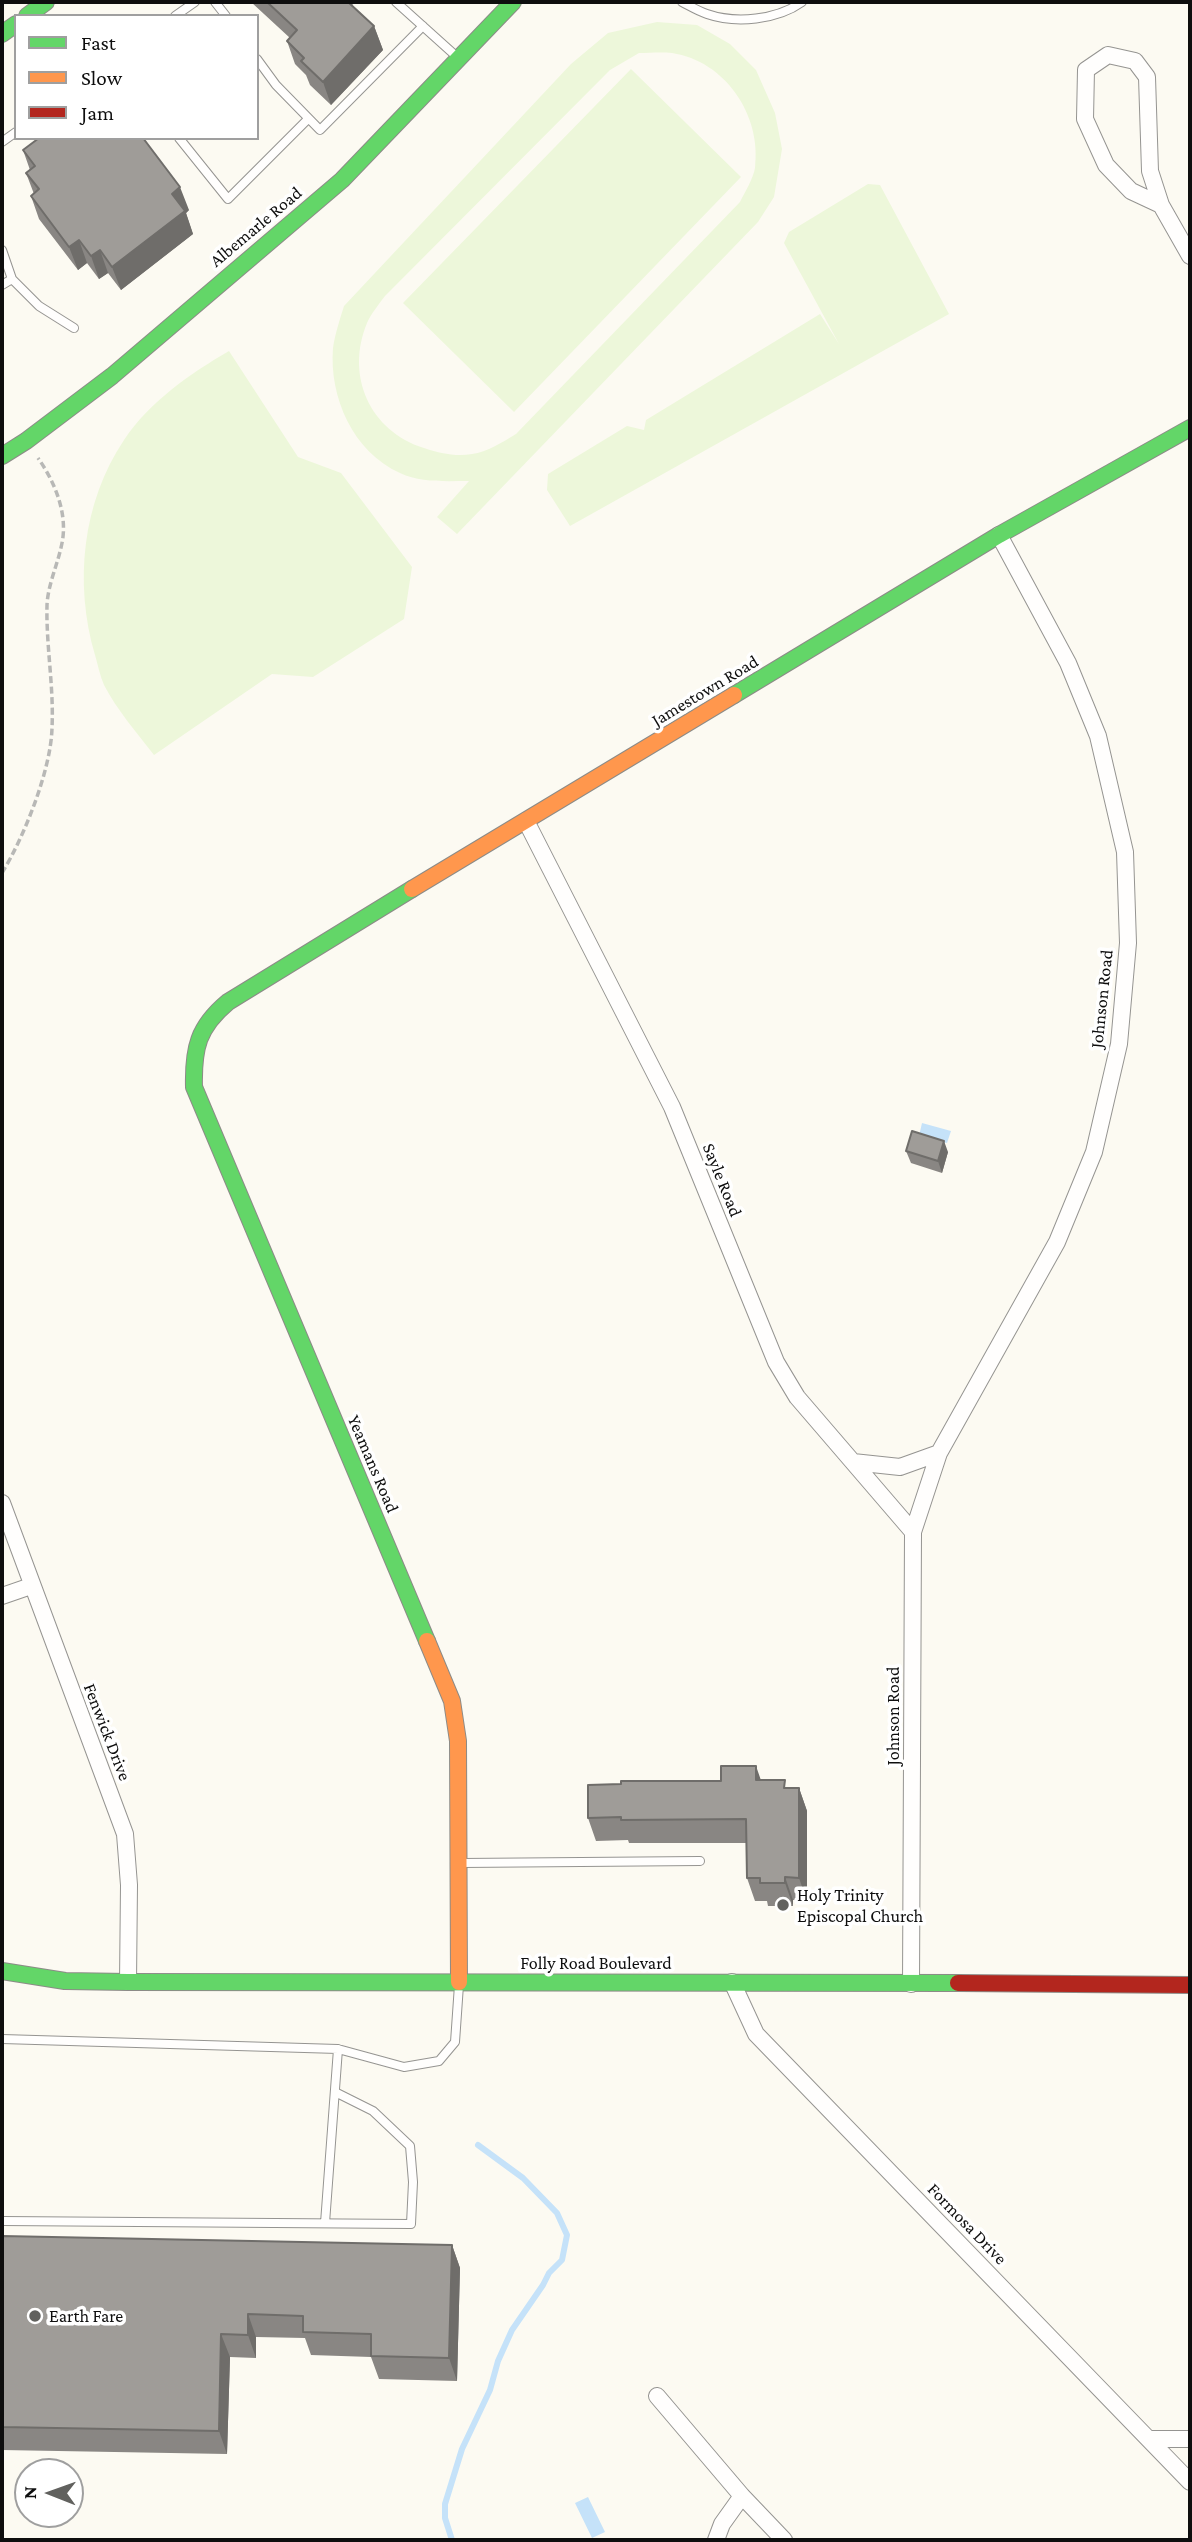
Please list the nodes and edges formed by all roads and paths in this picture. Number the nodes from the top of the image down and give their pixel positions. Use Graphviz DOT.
graph roads {
  1 [pos="46,2"];
  2 [pos="195,2"];
  3 [pos="396,2"];
  4 [pos="682,2"];
  5 [pos="802,2"];
  6 [pos="503,8"];
  7 [pos="30,14"];
  8 [pos="178,14"];
  9 [pos="423,26"];
  10 [pos="458,59"];
  11 [pos="259,62"];
  12 [pos="308,118"];
  13 [pos="181,140"];
  14 [pos="1161,205"];
  15 [pos="2,250"];
  16 [pos="1190,256"];
  17 [pos="12,279"];
  18 [pos="2,285"];
  19 [pos="74,328"];
  20 [pos="1190,428"];
  21 [pos="26,441"];
  22 [pos="2,456"];
  23 [pos="999,534"];
  24 [pos="526,821"];
  25 [pos="2,873"];
  26 [pos="242,992"];
  27 [pos="939,1453"];
  28 [pos="853,1462"];
  29 [pos="2,1503"];
  30 [pos="913,1532"];
  31 [pos="31,1586"];
  32 [pos="2,1596"];
  33 [pos="701,1861"];
  34 [pos="459,1863"];
  35 [pos="2,1971"];
  36 [pos="459,1982"];
  37 [pos="732,1982"];
  38 [pos="128,1983"];
  39 [pos="911,1984"];
  40 [pos="1190,1985"];
  41 [pos="2,2039"];
  42 [pos="338,2049"];
  43 [pos="335,2092"];
  44 [pos="2,2221"];
  45 [pos="325,2223"];
  46 [pos="657,2396"];
  47 [pos="1149,2439"];
  48 [pos="1190,2439"];
  49 [pos="1190,2482"];
  50 [pos="742,2497"];
  51 [pos="716,2540"];
  52 [pos="784,2540"];
  1 -- 7 [label="street"];
  2 -- 8 [label="lane"];
  3 -- 9 [label="lane"];
  4 -- 5 [label="lane"];
  6 -- 10 [label="street, Albemarle Road"];
  9 -- 10 [label="lane"];
  9 -- 12 [label="lane"];
  10 -- 21 [label="street, Albemarle Road"];
  11 -- 12 [label="lane"];
  12 -- 13 [label="lane"];
  14 -- 14 [label="street"];
  14 -- 16 [label="street"];
  15 -- 17 [label="lane"];
  17 -- 18 [label="lane"];
  17 -- 19 [label="lane"];
  20 -- 23 [label="street, Jamestown Road"];
  21 -- 22 [label="street, Albemarle Road"];
  21 -- 25 [label="path"];
  23 -- 24 [label="street, Jamestown Road"];
  23 -- 27 [label="street, Johnson Road"];
  24 -- 26 [label="street, Jamestown Road"];
  24 -- 28 [label="street, Sayle Road"];
  26 -- 34 [label="street, Yeamans Road"];
  27 -- 28 [label="street"];
  27 -- 30 [label="street, Johnson Road"];
  28 -- 30 [label="street, Sayle Road"];
  29 -- 31 [label="street, Fenwick Drive"];
  30 -- 39 [label="street, Johnson Road"];
  31 -- 32 [label="street"];
  31 -- 38 [label="street, Fenwick Drive"];
  33 -- 34 [label="lane"];
  34 -- 36 [label="street, Yeamans Road"];
  35 -- 38 [label="street, Folly Road Boulevard"];
  36 -- 37 [label="street, Folly Road Boulevard"];
  36 -- 38 [label="street, Folly Road Boulevard"];
  36 -- 42 [label="lane"];
  37 -- 39 [label="street, Folly Road Boulevard"];
  37 -- 47 [label="street, Formosa Drive"];
  39 -- 40 [label="street, Folly Road Boulevard"];
  41 -- 42 [label="lane"];
  42 -- 43 [label="lane"];
  43 -- 45 [label="lane"];
  43 -- 45 [label="lane"];
  44 -- 45 [label="lane"];
  46 -- 50 [label="street"];
  47 -- 48 [label="street"];
  47 -- 49 [label="street, Formosa Drive"];
  50 -- 51 [label="street"];
  50 -- 52 [label="street"];
}
